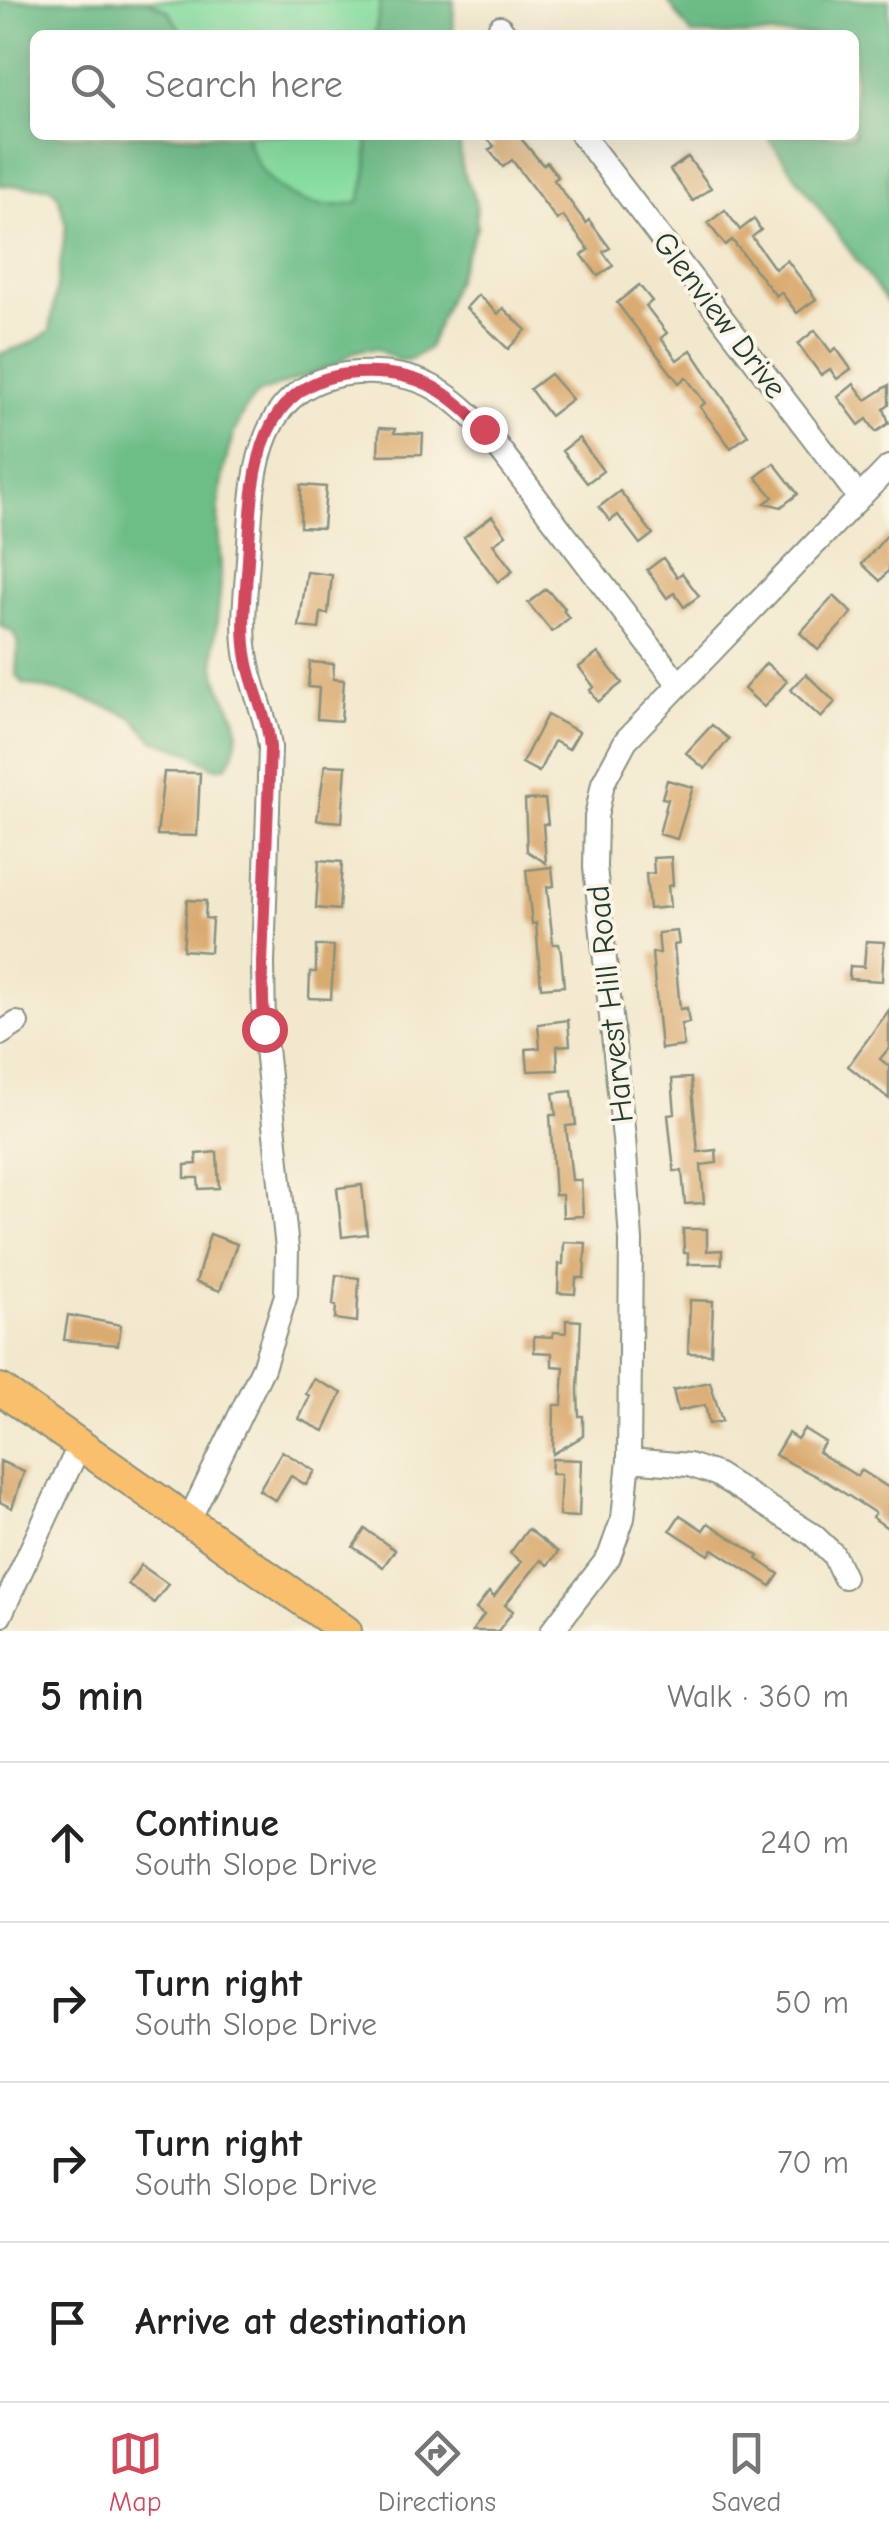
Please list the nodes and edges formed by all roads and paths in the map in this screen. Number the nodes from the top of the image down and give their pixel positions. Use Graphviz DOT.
graph roads {
  1 [pos="586,140"];
  2 [pos="889,467"];
  3 [pos="858,496"];
  4 [pos="678,683"];
  5 [pos="0,1388"];
  6 [pos="80,1444"];
  7 [pos="629,1460"];
  8 [pos="189,1520"];
  9 [pos="844,1577"];
  10 [pos="0,1616"];
  11 [pos="346,1631"];
  12 [pos="552,1631"];
  1 -- 3 [label="street, Glenview Drive"];
  2 -- 3 [label="street, Harvest Hill Road"];
  3 -- 4 [label="street, Harvest Hill Road"];
  4 -- 7 [label="street, Harvest Hill Road"];
  4 -- 8 [label="street"];
  5 -- 6 [label="main road"];
  6 -- 8 [label="main road"];
  6 -- 10 [label="street"];
  7 -- 9 [label="street"];
  7 -- 12 [label="street, Harvest Hill Road"];
  8 -- 11 [label="main road"];
}
